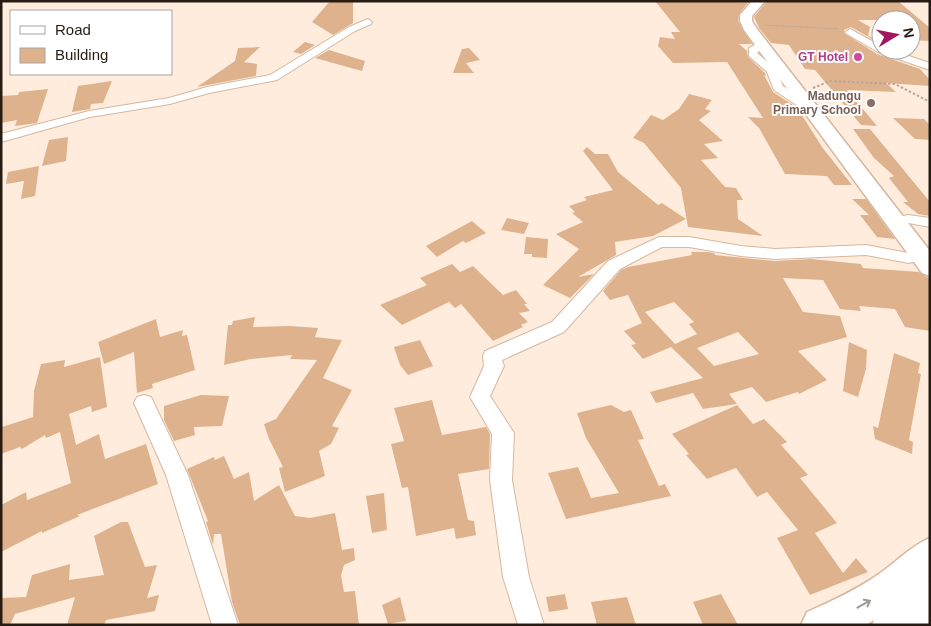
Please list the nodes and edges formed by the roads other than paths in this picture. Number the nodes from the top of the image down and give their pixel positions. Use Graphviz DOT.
graph roads {
  1 [pos="759,1"];
  2 [pos="767,1"];
  3 [pos="368,22"];
  4 [pos="850,32"];
  5 [pos="871,44"];
  6 [pos="912,60"];
  7 [pos="930,66"];
  8 [pos="1,138"];
  9 [pos="908,219"];
  10 [pos="930,223"];
  11 [pos="922,248"];
  12 [pos="930,268"];
  13 [pos="144,403"];
  14 [pos="930,556"];
  15 [pos="930,599"];
  16 [pos="224,625"];
  17 [pos="531,625"];
  18 [pos="820,625"];
  19 [pos="891,625"];
  1 -- 11 [label="main road"];
  2 -- 9 [label="main road"];
  3 -- 8 [label="street"];
  4 -- 5 [label="street"];
  6 -- 7 [label="street"];
  9 -- 10 [label="street"];
  9 -- 11 [label="main road"];
  11 -- 12 [label="main road"];
  11 -- 17 [label="street"];
  13 -- 16 [label="street"];
  18 -- 14 [label="main road, one-way"];
  15 -- 19 [label="main road"];
}
